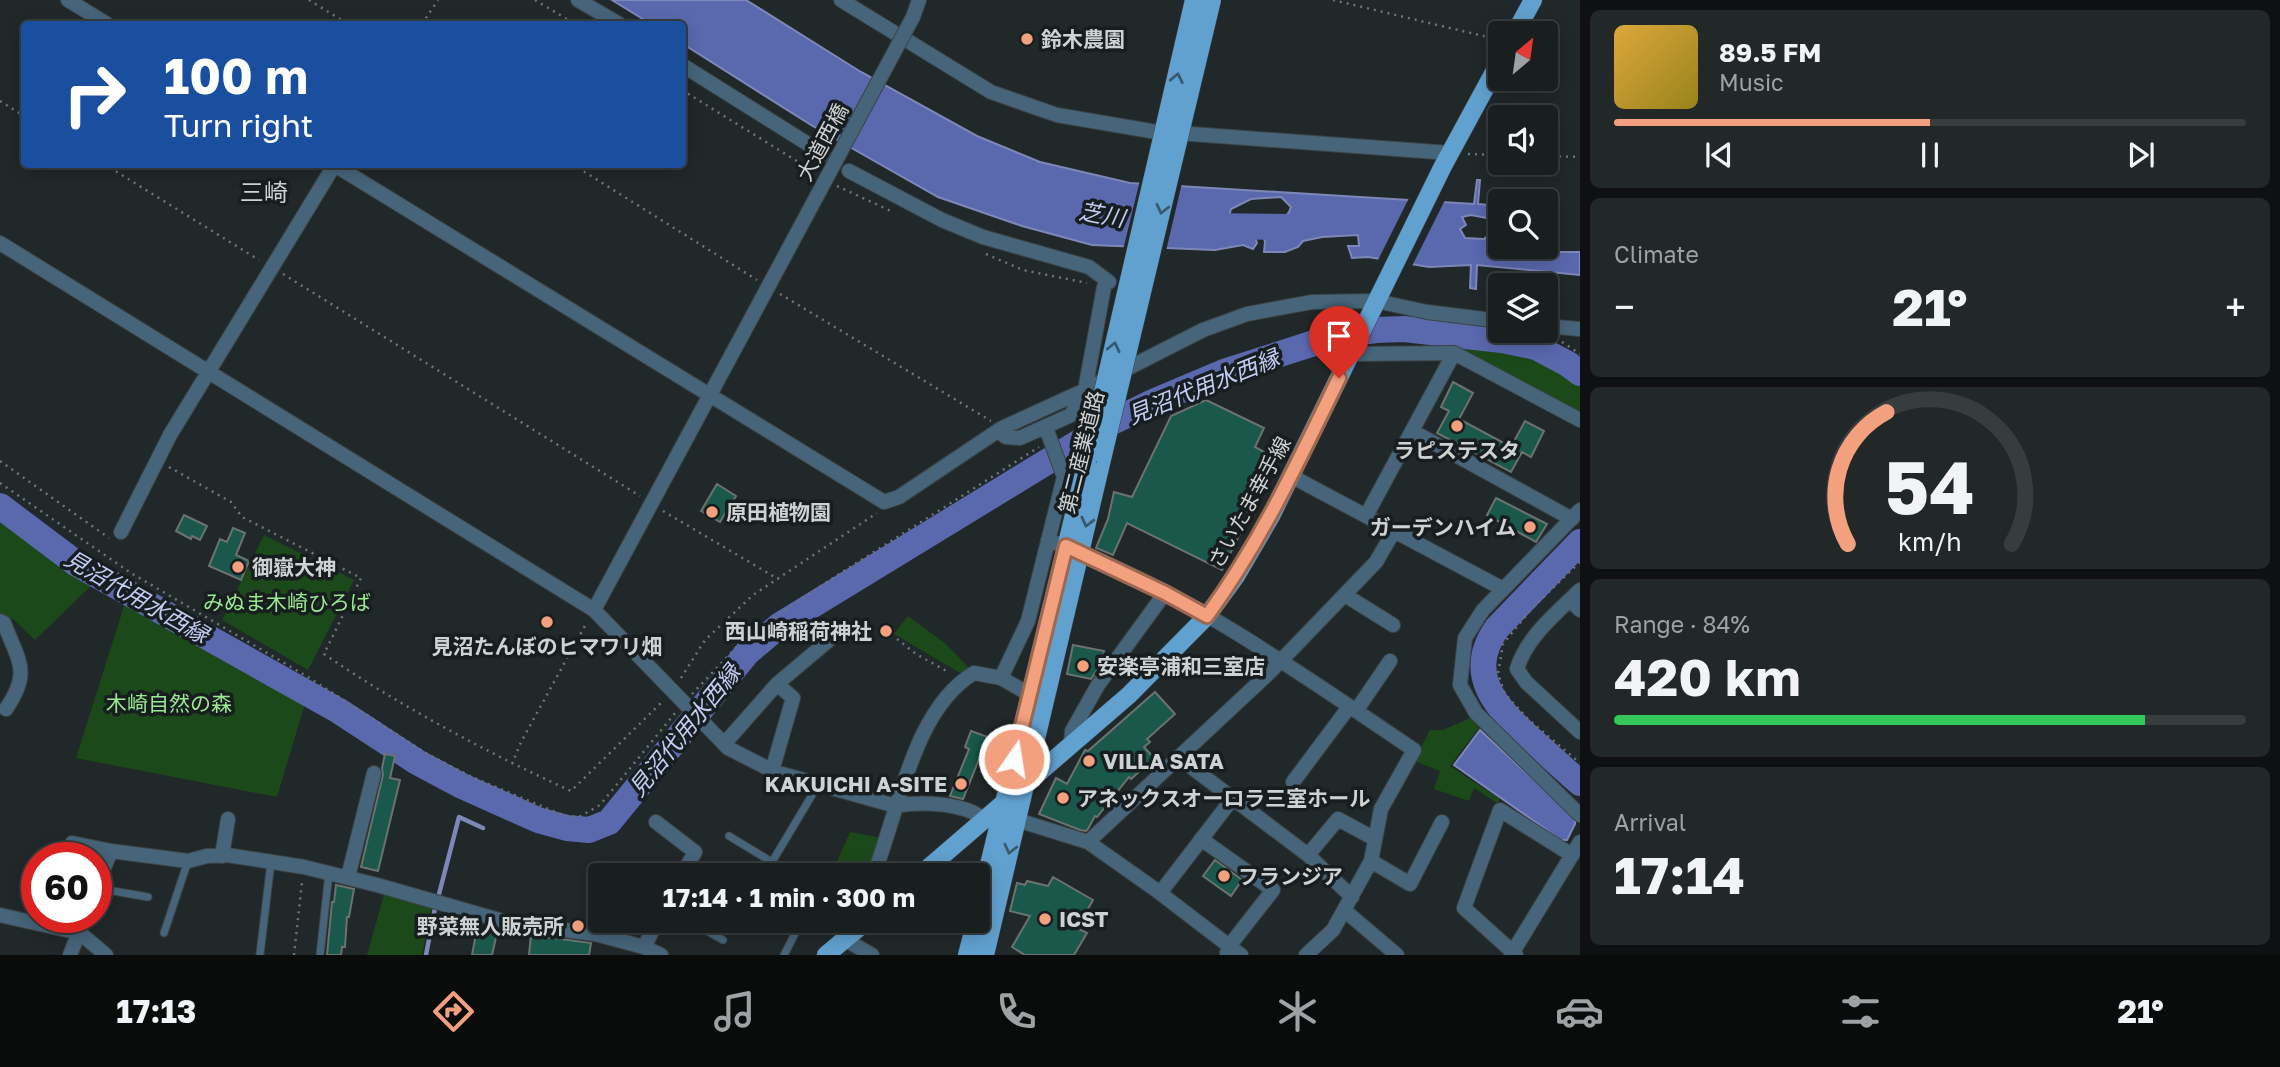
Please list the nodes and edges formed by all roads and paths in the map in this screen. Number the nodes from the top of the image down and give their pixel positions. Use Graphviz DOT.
graph roads {
  1 [pos="68,0"];
  2 [pos="309,0"];
  3 [pos="438,0"];
  4 [pos="535,0"];
  5 [pos="578,0"];
  6 [pos="841,0"];
  7 [pos="919,0"];
  8 [pos="1194,0"];
  9 [pos="1212,0"];
  10 [pos="1333,0"];
  11 [pos="1533,0"];
  12 [pos="102,21"];
  13 [pos="343,21"];
  14 [pos="424,21"];
  15 [pos="570,21"];
  16 [pos="614,21"];
  17 [pos="1522,21"];
  18 [pos="1488,37"];
  19 [pos="686,68"];
  20 [pos="1488,83"];
  21 [pos="686,92"];
  22 [pos="0,101"];
  23 [pos="21,114"];
  24 [pos="824,154"];
  25 [pos="1488,156"];
  26 [pos="1558,156"];
  27 [pos="1580,157"];
  28 [pos="1447,160"];
  29 [pos="110,168"];
  30 [pos="332,168"];
  31 [pos="339,168"];
  32 [pos="578,168"];
  33 [pos="814,171"];
  34 [pos="849,171"];
  35 [pos="0,243"];
  36 [pos="273,268"];
  37 [pos="772,290"];
  38 [pos="1376,301"];
  39 [pos="1488,320"];
  40 [pos="1558,327"];
  41 [pos="1580,329"];
  42 [pos="1353,349"];
  43 [pos="1454,353"];
  44 [pos="209,372"];
  45 [pos="1084,390"];
  46 [pos="711,394"];
  47 [pos="1580,420"];
  48 [pos="1000,429"];
  49 [pos="1412,431"];
  50 [pos="1050,437"];
  51 [pos="1095,458"];
  52 [pos="0,461"];
  53 [pos="157,461"];
  54 [pos="1291,476"];
  55 [pos="0,483"];
  56 [pos="884,502"];
  57 [pos="651,503"];
  58 [pos="1576,514"];
  59 [pos="1366,516"];
  60 [pos="1394,531"];
  61 [pos="121,532"];
  62 [pos="1048,540"];
  63 [pos="1073,549"];
  64 [pos="778,579"];
  65 [pos="1503,589"];
  66 [pos="1165,593"];
  67 [pos="1345,595"];
  68 [pos="1577,600"];
  69 [pos="594,610"];
  70 [pos="1207,616"];
  71 [pos="0,621"];
  72 [pos="1393,625"];
  73 [pos="835,635"];
  74 [pos="897,639"];
  75 [pos="1281,661"];
  76 [pos="1391,661"];
  77 [pos="1001,678"];
  78 [pos="962,680"];
  79 [pos="777,684"];
  80 [pos="673,691"];
  81 [pos="1029,694"];
  82 [pos="685,706"];
  83 [pos="3,708"];
  84 [pos="1353,709"];
  85 [pos="1580,732"];
  86 [pos="725,743"];
  87 [pos="1071,744"];
  88 [pos="1178,757"];
  89 [pos="512,764"];
  90 [pos="772,771"];
  91 [pos="374,773"];
  92 [pos="1293,782"];
  93 [pos="1026,783"];
  94 [pos="818,785"];
  95 [pos="1233,798"];
  96 [pos="1005,801"];
  97 [pos="896,806"];
  98 [pos="1580,815"];
  99 [pos="228,819"];
  100 [pos="983,819"];
  101 [pos="1017,820"];
  102 [pos="656,822"];
  103 [pos="1442,822"];
  104 [pos="729,836"];
  105 [pos="1201,839"];
  106 [pos="1375,839"];
  107 [pos="1088,842"];
  108 [pos="1580,842"];
  109 [pos="112,851"];
  110 [pos="1308,855"];
  111 [pos="1572,855"];
  112 [pos="222,856"];
  113 [pos="188,861"];
  114 [pos="1371,861"];
  115 [pos="271,862"];
  116 [pos="772,862"];
  117 [pos="689,863"];
  118 [pos="877,863"];
  119 [pos="934,863"];
  120 [pos="990,863"];
  121 [pos="303,873"];
  122 [pos="329,873"];
  123 [pos="348,877"];
  124 [pos="112,890"];
  125 [pos="1160,893"];
  126 [pos="148,897"];
  127 [pos="1352,897"];
  128 [pos="1344,910"];
  129 [pos="0,915"];
  130 [pos="21,917"];
  131 [pos="80,933"];
  132 [pos="164,933"];
  133 [pos="651,933"];
  134 [pos="711,933"];
  135 [pos="795,933"];
  136 [pos="848,933"];
  137 [pos="850,933"];
  138 [pos="973,933"];
  139 [pos="723,940"];
  140 [pos="644,947"];
  141 [pos="1232,952"];
  142 [pos="260,954"];
  143 [pos="1513,954"];
  144 [pos="70,955"];
  145 [pos="106,955"];
  146 [pos="294,955"];
  147 [pos="320,955"];
  148 [pos="661,955"];
  149 [pos="784,955"];
  150 [pos="826,955"];
  151 [pos="872,955"];
  152 [pos="967,955"];
  153 [pos="985,955"];
  154 [pos="1306,955"];
  155 [pos="1397,955"];
  1 -- 12 [label="street"];
  2 -- 13 [label="path"];
  3 -- 14 [label="path"];
  4 -- 15 [label="path"];
  5 -- 16 [label="street"];
  6 -- 28 [label="street"];
  7 -- 37 [label="street, 大道西橋, bridge"];
  51 -- 8 [label="main road, 第二産業道路, one-way, bridge"];
  9 -- 51 [label="main road, 第二産業道路, one-way, bridge"];
  10 -- 18 [label="path"];
  11 -- 17 [label="main road"];
  19 -- 24 [label="street"];
  20 -- 28 [label="main road, さいたま幸手線"];
  21 -- 33 [label="path"];
  22 -- 23 [label="path"];
  25 -- 28 [label="path"];
  26 -- 27 [label="path"];
  28 -- 38 [label="main road, さいたま幸手線"];
  29 -- 36 [label="path"];
  30 -- 36 [label="street"];
  31 -- 46 [label="street"];
  32 -- 37 [label="path"];
  34 -- 45 [label="street"];
  35 -- 44 [label="street"];
  36 -- 44 [label="street"];
  36 -- 57 [label="path"];
  37 -- 46 [label="street, 大道西橋"];
  37 -- 48 [label="path"];
  38 -- 39 [label="street"];
  38 -- 42 [label="main road, さいたま幸手線"];
  38 -- 45 [label="street"];
  40 -- 41 [label="street"];
  42 -- 43 [label="street"];
  42 -- 54 [label="main road, さいたま幸手線"];
  43 -- 47 [label="street"];
  43 -- 49 [label="street"];
  44 -- 53 [label="street"];
  44 -- 69 [label="street"];
  45 -- 48 [label="street"];
  45 -- 50 [label="street"];
  46 -- 56 [label="street"];
  46 -- 57 [label="street, 大道西橋"];
  48 -- 50 [label="street"];
  48 -- 56 [label="street"];
  49 -- 58 [label="street"];
  49 -- 59 [label="street"];
  50 -- 62 [label="street"];
  50 -- 82 [label="path"];
  51 -- 63 [label="main road, 第二産業道路"];
  52 -- 61 [label="path"];
  53 -- 61 [label="street"];
  53 -- 89 [label="path"];
  54 -- 59 [label="street"];
  54 -- 70 [label="main road, さいたま幸手線"];
  55 -- 82 [label="path"];
  56 -- 64 [label="path"];
  57 -- 64 [label="path"];
  57 -- 69 [label="street, 大道西橋"];
  58 -- 65 [label="street"];
  59 -- 60 [label="street"];
  60 -- 65 [label="street"];
  60 -- 67 [label="street"];
  62 -- 63 [label="street"];
  62 -- 77 [label="street"];
  63 -- 66 [label="street"];
  63 -- 81 [label="main road, 第二産業道路"];
  63 -- 93 [label="main road, 第二産業道路"];
  64 -- 80 [label="path"];
  65 -- 98 [label="street"];
  66 -- 70 [label="street"];
  66 -- 87 [label="street"];
  67 -- 72 [label="street"];
  67 -- 75 [label="street"];
  68 -- 85 [label="street"];
  69 -- 80 [label="street"];
  69 -- 89 [label="path"];
  70 -- 75 [label="street"];
  70 -- 87 [label="main road, さいたま幸手線"];
  71 -- 83 [label="street"];
  73 -- 79 [label="street"];
  74 -- 78 [label="path"];
  75 -- 84 [label="street"];
  75 -- 88 [label="street"];
  76 -- 84 [label="street"];
  77 -- 78 [label="street"];
  77 -- 81 [label="street"];
  78 -- 97 [label="street"];
  79 -- 86 [label="street"];
  79 -- 90 [label="street"];
  80 -- 82 [label="street"];
  80 -- 89 [label="path"];
  81 -- 96 [label="main road, 第二産業道路"];
  82 -- 86 [label="street"];
  84 -- 92 [label="street"];
  84 -- 106 [label="street"];
  86 -- 90 [label="street"];
  87 -- 93 [label="main road, さいたま幸手線"];
  88 -- 95 [label="street"];
  88 -- 107 [label="street"];
  90 -- 94 [label="street"];
  91 -- 123 [label="street"];
  93 -- 96 [label="main road, さいたま幸手線"];
  93 -- 101 [label="main road, 第二産業道路"];
  94 -- 97 [label="street"];
  94 -- 116 [label="lane"];
  95 -- 105 [label="street"];
  95 -- 110 [label="street"];
  96 -- 100 [label="main road, さいたま幸手線"];
  96 -- 120 [label="main road, 第二産業道路"];
  97 -- 100 [label="street"];
  97 -- 118 [label="street"];
  99 -- 112 [label="street"];
  100 -- 119 [label="main road, さいたま幸手線"];
  101 -- 107 [label="street"];
  101 -- 153 [label="main road, 第二産業道路, one-way"];
  102 -- 117 [label="street"];
  103 -- 114 [label="street"];
  104 -- 116 [label="lane"];
  105 -- 125 [label="street"];
  105 -- 141 [label="street"];
  106 -- 110 [label="street"];
  106 -- 114 [label="street"];
  107 -- 125 [label="street"];
  108 -- 111 [label="street"];
  109 -- 113 [label="street"];
  110 -- 127 [label="street"];
  111 -- 143 [label="street"];
  111 -- 143 [label="street"];
  112 -- 113 [label="street"];
  112 -- 115 [label="street"];
  113 -- 132 [label="lane"];
  114 -- 127 [label="street"];
  115 -- 122 [label="street"];
  115 -- 142 [label="lane"];
  121 -- 146 [label="path"];
  122 -- 123 [label="street"];
  122 -- 147 [label="lane"];
  123 -- 140 [label="street"];
  124 -- 126 [label="lane"];
  125 -- 141 [label="street"];
  127 -- 128 [label="street"];
  128 -- 154 [label="street"];
  128 -- 155 [label="street"];
  129 -- 130 [label="street"];
  131 -- 144 [label="street"];
  131 -- 145 [label="street"];
  133 -- 140 [label="street"];
  134 -- 139 [label="lane"];
  135 -- 149 [label="lane"];
  136 -- 150 [label="main road"];
  137 -- 151 [label="street"];
  138 -- 152 [label="main road"];
  140 -- 148 [label="street"];
}
